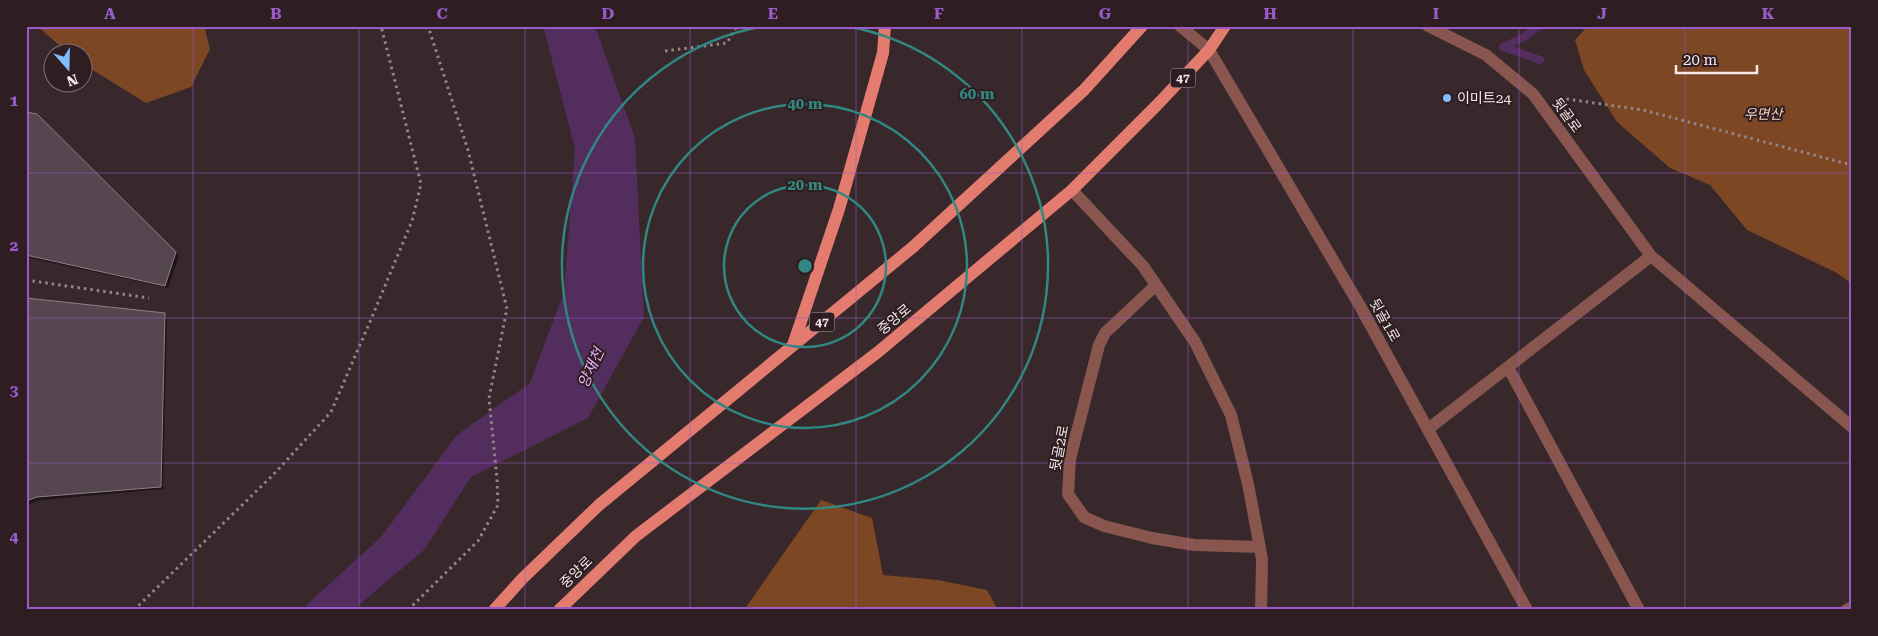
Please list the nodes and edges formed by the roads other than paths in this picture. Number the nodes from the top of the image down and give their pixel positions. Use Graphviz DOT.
graph roads {
  1 [pos="885,26"];
  2 [pos="1142,26"];
  3 [pos="1180,26"];
  4 [pos="1225,26"];
  5 [pos="1428,26"];
  6 [pos="1209,50"];
  7 [pos="1072,190"];
  8 [pos="1651,256"];
  9 [pos="1156,285"];
  10 [pos="793,346"];
  11 [pos="1508,367"];
  12 [pos="1852,427"];
  13 [pos="1428,429"];
  14 [pos="1260,547"];
  15 [pos="1852,607"];
  16 [pos="494,610"];
  17 [pos="559,610"];
  18 [pos="1261,610"];
  19 [pos="1527,610"];
  20 [pos="1639,610"];
  21 [pos="1846,610"];
  1 -- 10 [label="main road"];
  2 -- 10 [label="main road, 47"];
  3 -- 6 [label="street, 뒷골1로"];
  4 -- 6 [label="main road, 중앙로 / 47"];
  5 -- 8 [label="street, 뒷골로"];
  6 -- 7 [label="main road, 중앙로 / 47"];
  6 -- 13 [label="street, 뒷골1로"];
  7 -- 9 [label="street"];
  7 -- 17 [label="main road, 중앙로 / 47"];
  8 -- 11 [label="street"];
  8 -- 12 [label="street, 뒷골로"];
  9 -- 14 [label="street"];
  9 -- 14 [label="street, 뒷골2로"];
  10 -- 16 [label="main road, 47"];
  11 -- 13 [label="street"];
  11 -- 20 [label="street"];
  13 -- 19 [label="street, 뒷골1로"];
  14 -- 18 [label="street"];
  15 -- 21 [label="street"];
}
